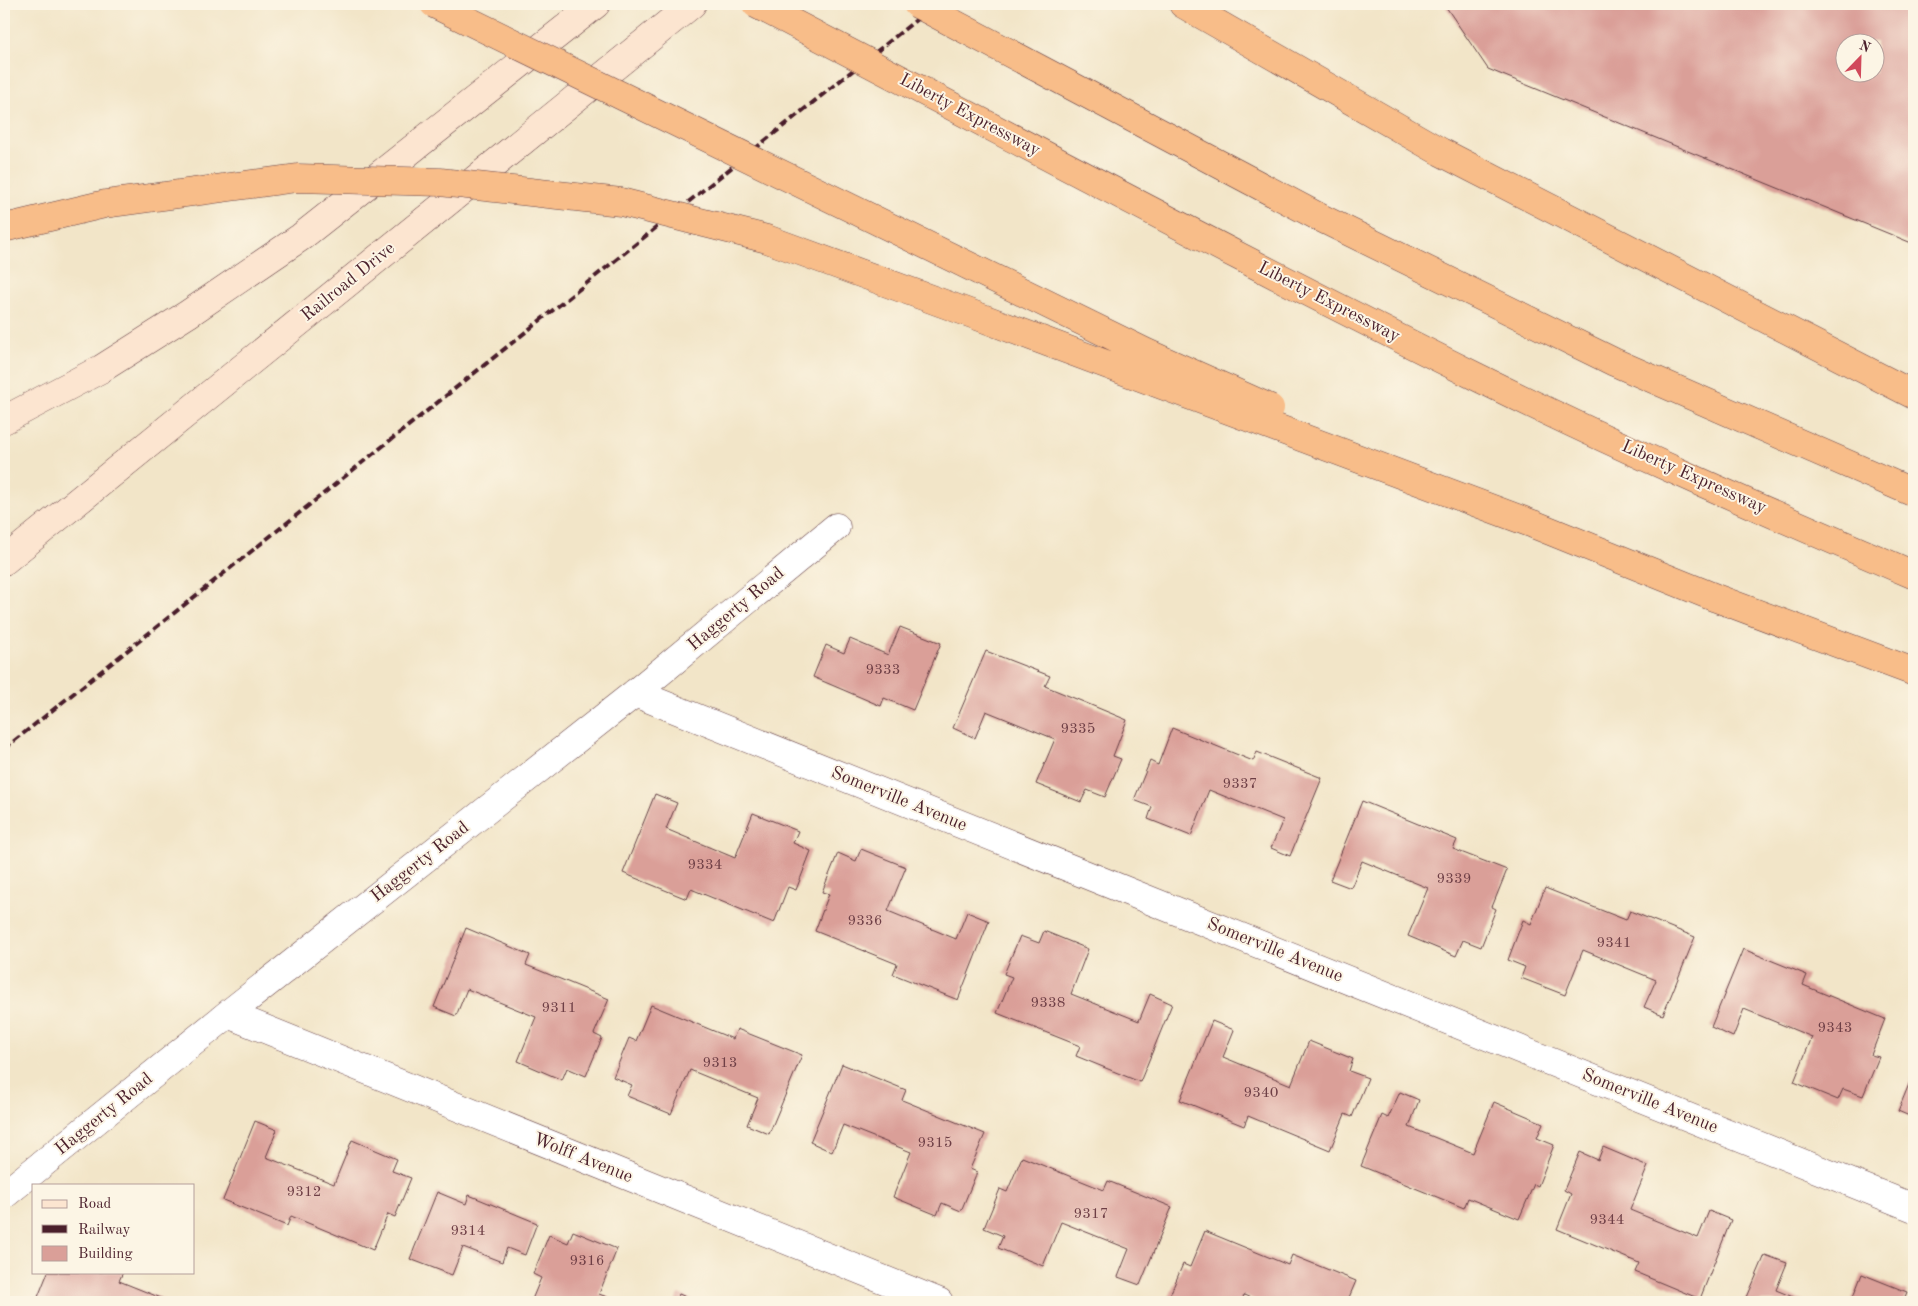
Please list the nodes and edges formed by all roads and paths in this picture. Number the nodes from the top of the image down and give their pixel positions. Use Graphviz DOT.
graph roads {
  1 [pos="434,4"];
  2 [pos="596,4"];
  3 [pos="692,4"];
  4 [pos="756,4"];
  5 [pos="917,4"];
  6 [pos="1179,4"];
  7 [pos="1194,10"];
  8 [pos="4,228"];
  9 [pos="1914,395"];
  10 [pos="4,420"];
  11 [pos="1914,493"];
  12 [pos="1533,524"];
  13 [pos="836,527"];
  14 [pos="4,561"];
  15 [pos="1914,575"];
  16 [pos="1914,672"];
  17 [pos="635,693"];
  18 [pos="228,1014"];
  19 [pos="4,1195"];
  20 [pos="1914,1208"];
  21 [pos="939,1302"];
  1 -- 12 [label="highway, bridge"];
  2 -- 10 [label="main road"];
  3 -- 14 [label="main road, Railroad Drive"];
  4 -- 15 [label="highway, Liberty Expressway, bridge"];
  5 -- 11 [label="highway, bridge"];
  6 -- 7 [label="highway"];
  7 -- 9 [label="highway"];
  8 -- 12 [label="highway, bridge"];
  12 -- 16 [label="highway, bridge"];
  13 -- 17 [label="street, Haggerty Road"];
  17 -- 18 [label="street, Haggerty Road"];
  17 -- 20 [label="street, Somerville Avenue"];
  18 -- 19 [label="street, Haggerty Road"];
  18 -- 21 [label="street, Wolff Avenue"];
}
